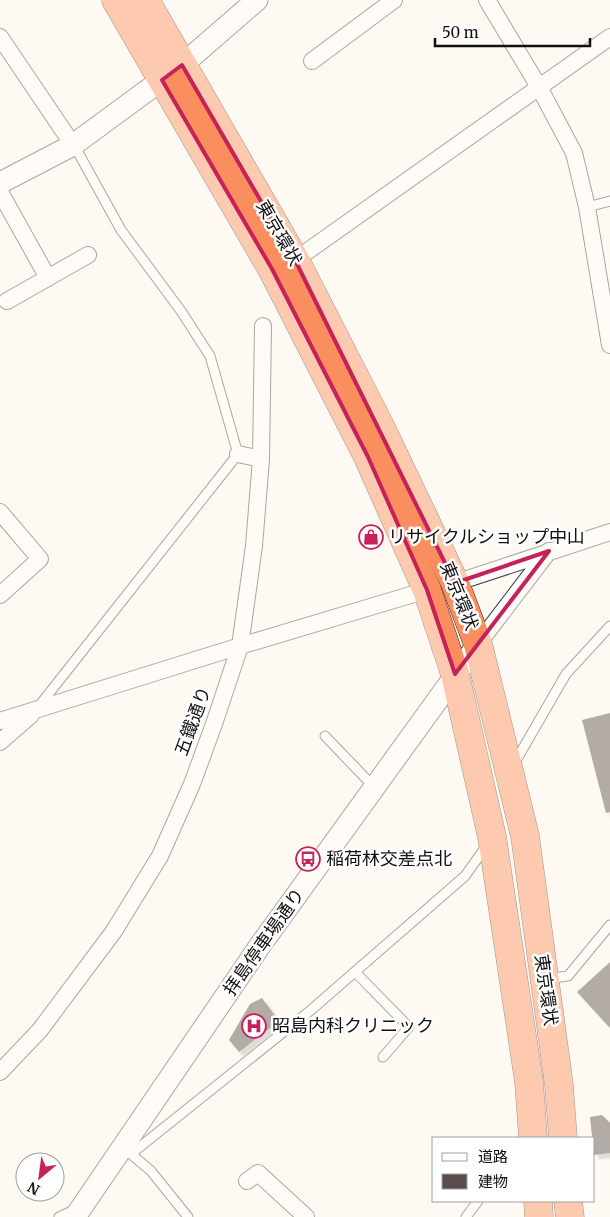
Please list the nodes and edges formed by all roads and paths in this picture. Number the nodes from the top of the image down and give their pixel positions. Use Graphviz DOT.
graph roads {
  1 [pos="116,0"];
  2 [pos="145,0"];
  3 [pos="257,0"];
  4 [pos="394,0"];
  5 [pos="487,0"];
  6 [pos="0,37"];
  7 [pos="610,37"];
  8 [pos="312,61"];
  9 [pos="172,73"];
  10 [pos="539,86"];
  11 [pos="73,145"];
  12 [pos="0,183"];
  13 [pos="0,192"];
  14 [pos="609,204"];
  15 [pos="587,208"];
  16 [pos="88,255"];
  17 [pos="295,260"];
  18 [pos="48,278"];
  19 [pos="7,301"];
  20 [pos="262,326"];
  21 [pos="610,345"];
  22 [pos="238,454"];
  23 [pos="261,459"];
  24 [pos="0,512"];
  25 [pos="610,532"];
  26 [pos="549,551"];
  27 [pos="455,583"];
  28 [pos="427,590"];
  29 [pos="0,595"];
  30 [pos="610,626"];
  31 [pos="478,644"];
  32 [pos="240,646"];
  33 [pos="456,674"];
  34 [pos="34,712"];
  35 [pos="0,721"];
  36 [pos="325,736"];
  37 [pos="0,742"];
  38 [pos="509,773"];
  39 [pos="374,787"];
  40 [pos="492,837"];
  41 [pos="610,925"];
  42 [pos="355,972"];
  43 [pos="545,979"];
  44 [pos="383,1057"];
  45 [pos="0,1072"];
  46 [pos="529,1134"];
  47 [pos="563,1137"];
  48 [pos="125,1153"];
  49 [pos="248,1181"];
  50 [pos="477,1202"];
  51 [pos="538,1202"];
  52 [pos="568,1202"];
  53 [pos="79,1211"];
  54 [pos="59,1217"];
  55 [pos="188,1217"];
  56 [pos="306,1217"];
  57 [pos="466,1217"];
  58 [pos="539,1217"];
  59 [pos="570,1217"];
  1 -- 9 [label="highway, 東京環状"];
  2 -- 9 [label="highway, 東京環状"];
  3 -- 9 [label="street"];
  4 -- 8 [label="street"];
  5 -- 10 [label="street"];
  6 -- 11 [label="street"];
  7 -- 10 [label="street"];
  9 -- 11 [label="street"];
  9 -- 17 [label="highway, 東京環状"];
  9 -- 28 [label="highway, 東京環状"];
  10 -- 15 [label="street"];
  10 -- 17 [label="street"];
  11 -- 12 [label="street"];
  11 -- 22 [label="lane"];
  13 -- 18 [label="street"];
  14 -- 15 [label="lane"];
  15 -- 21 [label="street"];
  16 -- 18 [label="street"];
  17 -- 27 [label="highway, 東京環状"];
  18 -- 19 [label="street"];
  20 -- 23 [label="street, 五鐵通り"];
  22 -- 23 [label="street"];
  22 -- 34 [label="lane"];
  23 -- 32 [label="street, 五鐵通り"];
  24 -- 29 [label="street"];
  25 -- 26 [label="street"];
  26 -- 27 [label="street"];
  26 -- 31 [label="street, 拝島停車場通り"];
  27 -- 31 [label="highway, 東京環状"];
  28 -- 32 [label="street"];
  28 -- 33 [label="highway, 東京環状"];
  30 -- 38 [label="lane"];
  31 -- 33 [label="street, 拝島停車場通り"];
  31 -- 38 [label="highway, 東京環状"];
  32 -- 34 [label="street"];
  32 -- 45 [label="street, 五鐵通り"];
  33 -- 39 [label="street, 拝島停車場通り"];
  33 -- 40 [label="highway, 東京環状"];
  34 -- 35 [label="street"];
  34 -- 37 [label="street"];
  36 -- 39 [label="lane"];
  38 -- 43 [label="highway, 東京環状"];
  39 -- 48 [label="street, 拝島停車場通り"];
  40 -- 42 [label="lane"];
  40 -- 46 [label="highway, 東京環状"];
  41 -- 43 [label="lane"];
  42 -- 44 [label="lane"];
  42 -- 48 [label="lane"];
  43 -- 47 [label="highway, 東京環状"];
  48 -- 53 [label="street, 拝島停車場通り"];
  48 -- 55 [label="lane"];
  49 -- 56 [label="street"];
  50 -- 57 [label="lane"];
  51 -- 58 [label="highway"];
  52 -- 59 [label="highway"];
  53 -- 54 [label="lane"];
}
